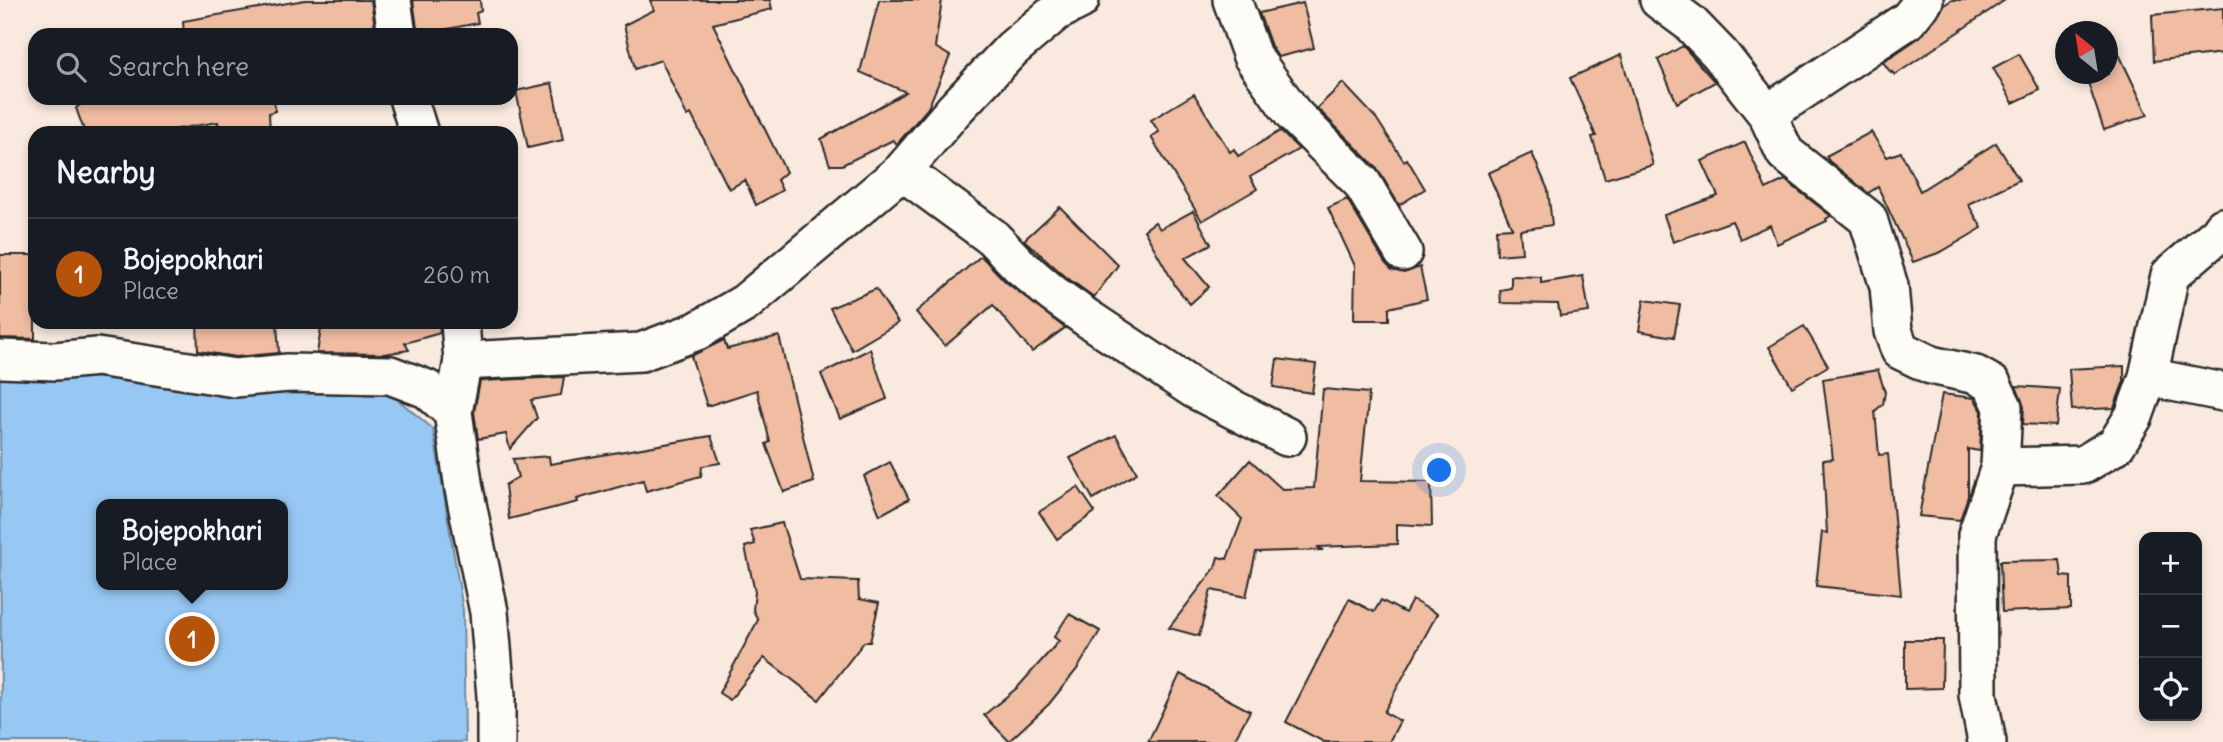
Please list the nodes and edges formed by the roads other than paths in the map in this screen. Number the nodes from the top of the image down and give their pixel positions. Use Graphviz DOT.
graph roads {
  1 [pos="392,0"];
  2 [pos="1080,0"];
  3 [pos="1232,0"];
  4 [pos="1659,0"];
  5 [pos="1924,0"];
  6 [pos="396,28"];
  7 [pos="410,105"];
  8 [pos="1767,114"];
  9 [pos="417,126"];
  10 [pos="902,172"];
  11 [pos="2223,227"];
  12 [pos="1403,252"];
  13 [pos="461,329"];
  14 [pos="0,359"];
  15 [pos="463,361"];
  16 [pos="2148,377"];
  17 [pos="2223,392"];
  18 [pos="453,412"];
  19 [pos="1287,437"];
  20 [pos="2000,467"];
  21 [pos="496,742"];
  22 [pos="1987,742"];
  1 -- 6 [label="street"];
  2 -- 10 [label="street"];
  3 -- 12 [label="street"];
  4 -- 8 [label="street"];
  5 -- 8 [label="street"];
  7 -- 9 [label="street"];
  8 -- 20 [label="street"];
  10 -- 15 [label="street"];
  10 -- 19 [label="street"];
  11 -- 16 [label="street"];
  13 -- 15 [label="street"];
  14 -- 18 [label="street"];
  15 -- 18 [label="street"];
  16 -- 17 [label="street"];
  16 -- 20 [label="street"];
  18 -- 21 [label="street"];
  20 -- 22 [label="street"];
}
